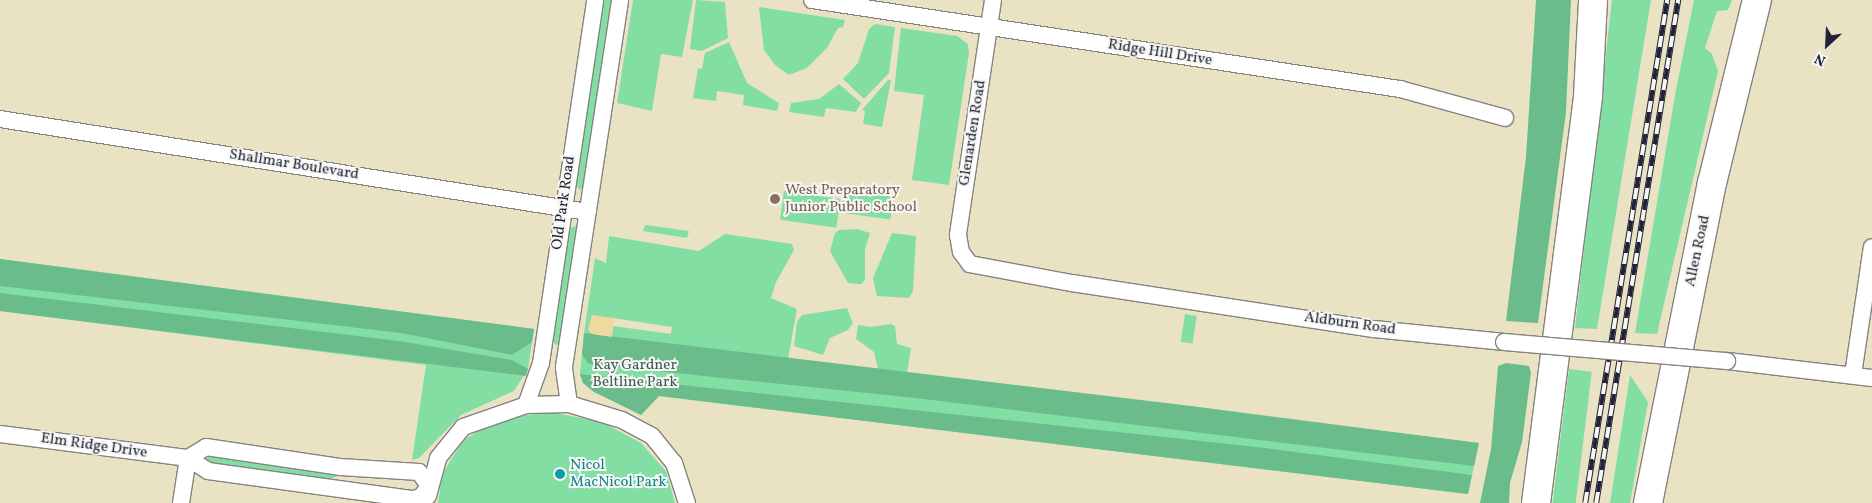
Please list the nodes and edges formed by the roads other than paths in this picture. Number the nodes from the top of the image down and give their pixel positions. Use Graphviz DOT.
graph roads {
  1 [pos="595,0"];
  2 [pos="620,0"];
  3 [pos="812,0"];
  4 [pos="994,0"];
  5 [pos="1593,0"];
  6 [pos="1757,0"];
  7 [pos="989,27"];
  8 [pos="1505,118"];
  9 [pos="0,119"];
  10 [pos="563,207"];
  11 [pos="588,212"];
  12 [pos="1872,247"];
  13 [pos="970,264"];
  14 [pos="1853,375"];
  15 [pos="1872,378"];
  16 [pos="569,404"];
  17 [pos="526,405"];
  18 [pos="0,434"];
  19 [pos="188,458"];
  20 [pos="340,466"];
  21 [pos="429,486"];
  22 [pos="337,488"];
  23 [pos="181,503"];
  24 [pos="427,503"];
  25 [pos="687,503"];
  26 [pos="1536,503"];
  27 [pos="1648,503"];
  1 -- 10 [label="street, Old Park Road"];
  2 -- 11 [label="street, Old Park Road"];
  3 -- 7 [label="street, Ridge Hill Drive"];
  4 -- 7 [label="street, Glenarden Road"];
  5 -- 26 [label="highway"];
  6 -- 27 [label="highway, Allen Road"];
  7 -- 8 [label="street, Ridge Hill Drive"];
  7 -- 13 [label="street, Glenarden Road"];
  9 -- 10 [label="street, Shallmar Boulevard"];
  10 -- 11 [label="street, Shallmar Boulevard"];
  10 -- 17 [label="street, Old Park Road"];
  11 -- 16 [label="street, Old Park Road"];
  12 -- 14 [label="street"];
  13 -- 14 [label="street, Aldburn Road, bridge"];
  14 -- 15 [label="street, Aldburn Road"];
  16 -- 17 [label="street"];
  16 -- 25 [label="street"];
  17 -- 21 [label="street"];
  18 -- 19 [label="street, Elm Ridge Drive"];
  19 -- 20 [label="street"];
  19 -- 22 [label="street, Elm Ridge Drive"];
  19 -- 23 [label="street"];
  20 -- 21 [label="street"];
  20 -- 22 [label="street"];
  21 -- 22 [label="street, Elm Ridge Drive"];
  21 -- 24 [label="street"];
}
